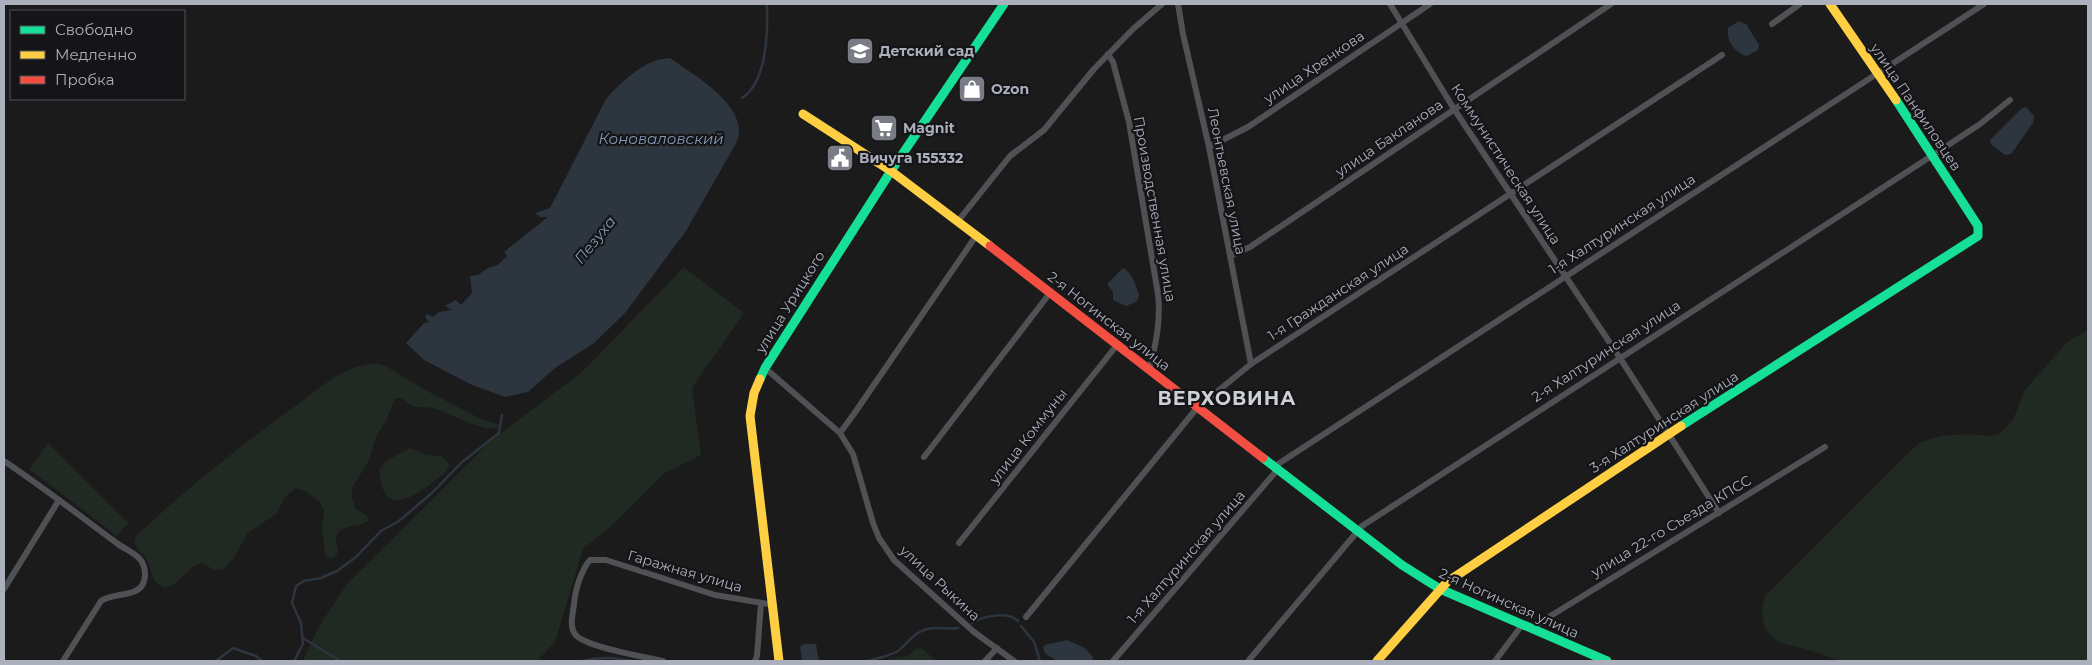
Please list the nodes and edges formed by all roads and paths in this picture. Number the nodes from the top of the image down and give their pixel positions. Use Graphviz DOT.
graph roads {
  1 [pos="1004,4"];
  2 [pos="1162,4"];
  3 [pos="1178,4"];
  4 [pos="1390,4"];
  5 [pos="1430,4"];
  6 [pos="1611,4"];
  7 [pos="1800,4"];
  8 [pos="1830,4"];
  9 [pos="1984,4"];
  10 [pos="1401,23"];
  11 [pos="1772,24"];
  12 [pos="1108,54"];
  13 [pos="1722,54"];
  14 [pos="1877,72"];
  15 [pos="2010,100"];
  16 [pos="1454,109"];
  17 [pos="803,114"];
  18 [pos="1209,147"];
  19 [pos="1933,155"];
  20 [pos="891,171"];
  21 [pos="1511,192"];
  22 [pos="958,221"];
  23 [pos="1978,226"];
  24 [pos="976,236"];
  25 [pos="1230,256"];
  26 [pos="1565,276"];
  27 [pos="1050,293"];
  28 [pos="1117,345"];
  29 [pos="1620,358"];
  30 [pos="1250,364"];
  31 [pos="765,368"];
  32 [pos="1149,370"];
  33 [pos="1197,408"];
  34 [pos="840,433"];
  35 [pos="1668,434"];
  36 [pos="1825,447"];
  37 [pos="924,457"];
  38 [pos="4,461"];
  39 [pos="1277,468"];
  40 [pos="59,500"];
  41 [pos="1719,513"];
  42 [pos="1357,531"];
  43 [pos="959,543"];
  44 [pos="4,589"];
  45 [pos="1440,589"];
  46 [pos="762,604"];
  47 [pos="774,605"];
  48 [pos="1026,616"];
  49 [pos="1522,624"];
  50 [pos="1531,628"];
  51 [pos="997,648"];
  52 [pos="1249,660"];
  53 [pos="63,661"];
  54 [pos="663,661"];
  55 [pos="755,661"];
  56 [pos="780,661"];
  57 [pos="985,661"];
  58 [pos="1014,661"];
  59 [pos="1113,661"];
  60 [pos="1377,661"];
  61 [pos="1495,661"];
  62 [pos="1607,661"];
  1 -- 20 [label="street, улица Урицкого"];
  2 -- 12 [label="street"];
  3 -- 18 [label="street, Леонтьевская улица"];
  4 -- 10 [label="street, Коммунистическая улица"];
  5 -- 10 [label="street, улица Хренкова"];
  6 -- 16 [label="street, улица Бакланова"];
  7 -- 11 [label="street"];
  8 -- 14 [label="street, улица Панфиловцев"];
  9 -- 14 [label="street, 1-я Халтуринская улица"];
  10 -- 16 [label="street, Коммунистическая улица"];
  10 -- 18 [label="street, улица Хренкова"];
  12 -- 22 [label="street"];
  12 -- 32 [label="street, Производственная улица"];
  13 -- 21 [label="street, 1-я Гражданская улица"];
  14 -- 19 [label="street, улица Панфиловцев"];
  14 -- 26 [label="street, 1-я Халтуринская улица"];
  15 -- 19 [label="street, 2-я Халтуринская улица"];
  16 -- 21 [label="street, Коммунистическая улица"];
  16 -- 25 [label="street, улица Бакланова"];
  17 -- 20 [label="street, 2-я Ногинская улица"];
  18 -- 25 [label="street, Леонтьевская улица"];
  19 -- 23 [label="street, улица Панфиловцев"];
  19 -- 29 [label="street, 2-я Халтуринская улица"];
  20 -- 22 [label="street, 2-я Ногинская улица"];
  20 -- 31 [label="street, улица Урицкого"];
  21 -- 26 [label="street, Коммунистическая улица"];
  21 -- 30 [label="street, 1-я Гражданская улица"];
  22 -- 24 [label="street, 2-я Ногинская улица"];
  23 -- 35 [label="street, 3-я Халтуринская улица"];
  24 -- 27 [label="street, 2-я Ногинская улица"];
  24 -- 34 [label="street"];
  25 -- 30 [label="street, Леонтьевская улица"];
  26 -- 29 [label="street, Коммунистическая улица"];
  26 -- 39 [label="street, 1-я Халтуринская улица"];
  27 -- 28 [label="street, 2-я Ногинская улица"];
  27 -- 37 [label="street"];
  28 -- 32 [label="street, 2-я Ногинская улица"];
  28 -- 43 [label="street, улица Коммуны"];
  29 -- 35 [label="street, Коммунистическая улица"];
  29 -- 42 [label="street, 2-я Халтуринская улица"];
  30 -- 33 [label="street, 1-я Гражданская улица"];
  31 -- 34 [label="street, улица Рыкина"];
  31 -- 47 [label="street, улица Урицкого"];
  32 -- 33 [label="street, 2-я Ногинская улица"];
  33 -- 39 [label="street, 2-я Ногинская улица"];
  33 -- 48 [label="street, 1-я Гражданская улица"];
  34 -- 51 [label="street, улица Рыкина"];
  35 -- 41 [label="street, Коммунистическая улица"];
  35 -- 45 [label="street, 3-я Халтуринская улица"];
  36 -- 41 [label="street, улица 22-го Съезда КПСС"];
  38 -- 40 [label="street"];
  39 -- 42 [label="street, 2-я Ногинская улица"];
  39 -- 59 [label="street, 1-я Халтуринская улица"];
  40 -- 44 [label="street"];
  40 -- 53 [label="street"];
  41 -- 50 [label="street, улица 22-го Съезда КПСС"];
  42 -- 45 [label="street, 2-я Ногинская улица"];
  42 -- 52 [label="street, 2-я Халтуринская улица"];
  45 -- 49 [label="street, 2-я Ногинская улица"];
  45 -- 60 [label="street, 3-я Халтуринская улица"];
  46 -- 47 [label="street, Гаражная улица"];
  46 -- 54 [label="street, Гаражная улица"];
  46 -- 55 [label="street"];
  47 -- 56 [label="street, улица Урицкого"];
  49 -- 50 [label="street, 2-я Ногинская улица"];
  49 -- 61 [label="street"];
  50 -- 62 [label="street, 2-я Ногинская улица"];
  51 -- 57 [label="street"];
  51 -- 58 [label="street, улица Рыкина"];
}
